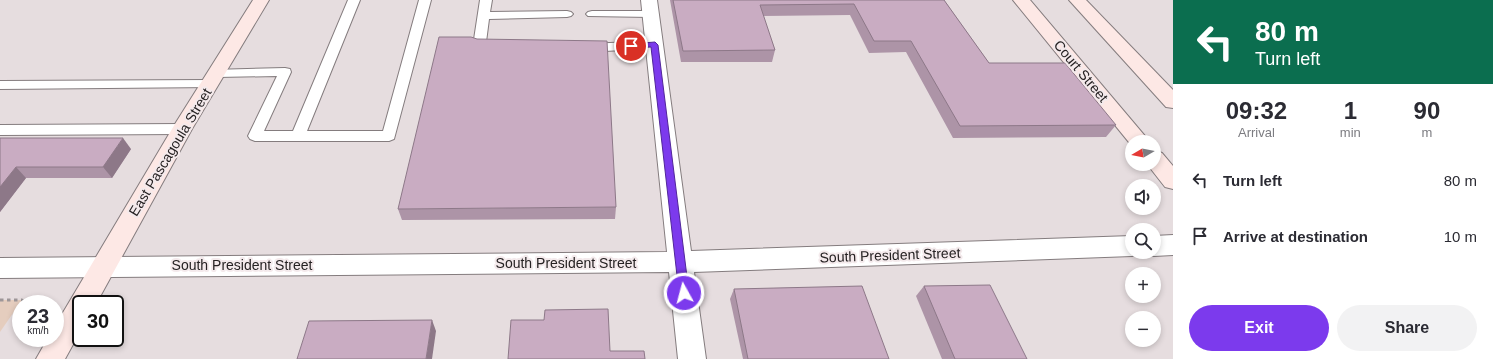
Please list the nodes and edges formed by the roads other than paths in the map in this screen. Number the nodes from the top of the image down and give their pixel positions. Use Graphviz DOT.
graph roads {
  1 [pos="260,0"];
  2 [pos="354,0"];
  3 [pos="425,0"];
  4 [pos="486,0"];
  5 [pos="1021,0"];
  6 [pos="1077,0"];
  7 [pos="650,7"];
  8 [pos="567,14"];
  9 [pos="592,14"];
  10 [pos="484,16"];
  11 [pos="655,45"];
  12 [pos="503,46"];
  13 [pos="574,47"];
  14 [pos="213,79"];
  15 [pos="0,85"];
  16 [pos="1173,102"];
  17 [pos="182,129"];
  18 [pos="0,130"];
  19 [pos="1134,135"];
  20 [pos="298,136"];
  21 [pos="1161,166"];
  22 [pos="1173,181"];
  23 [pos="1173,245"];
  24 [pos="1125,246"];
  25 [pos="1161,246"];
  26 [pos="680,262"];
  27 [pos="104,267"];
  28 [pos="0,268"];
  29 [pos="88,295"];
  30 [pos="72,322"];
  31 [pos="50,359"];
  32 [pos="692,359"];
  1 -- 14 [label="street, East Pascagoula Street"];
  2 -- 20 [label="lane"];
  3 -- 20 [label="lane"];
  4 -- 10 [label="lane"];
  5 -- 19 [label="street, Court Street"];
  6 -- 16 [label="street"];
  7 -- 9 [label="lane"];
  7 -- 11 [label="street"];
  8 -- 10 [label="lane"];
  10 -- 12 [label="lane"];
  11 -- 13 [label="lane"];
  11 -- 26 [label="street"];
  14 -- 15 [label="lane"];
  14 -- 17 [label="street, East Pascagoula Street"];
  14 -- 20 [label="lane"];
  17 -- 18 [label="lane"];
  17 -- 27 [label="street, East Pascagoula Street"];
  21 -- 22 [label="street"];
  23 -- 25 [label="street"];
  24 -- 26 [label="street, South President Street"];
  26 -- 27 [label="street, South President Street"];
  26 -- 32 [label="street"];
  27 -- 28 [label="street, South President Street"];
  27 -- 29 [label="street, East Pascagoula Street"];
  30 -- 31 [label="street, East Pascagoula Street"];
}
